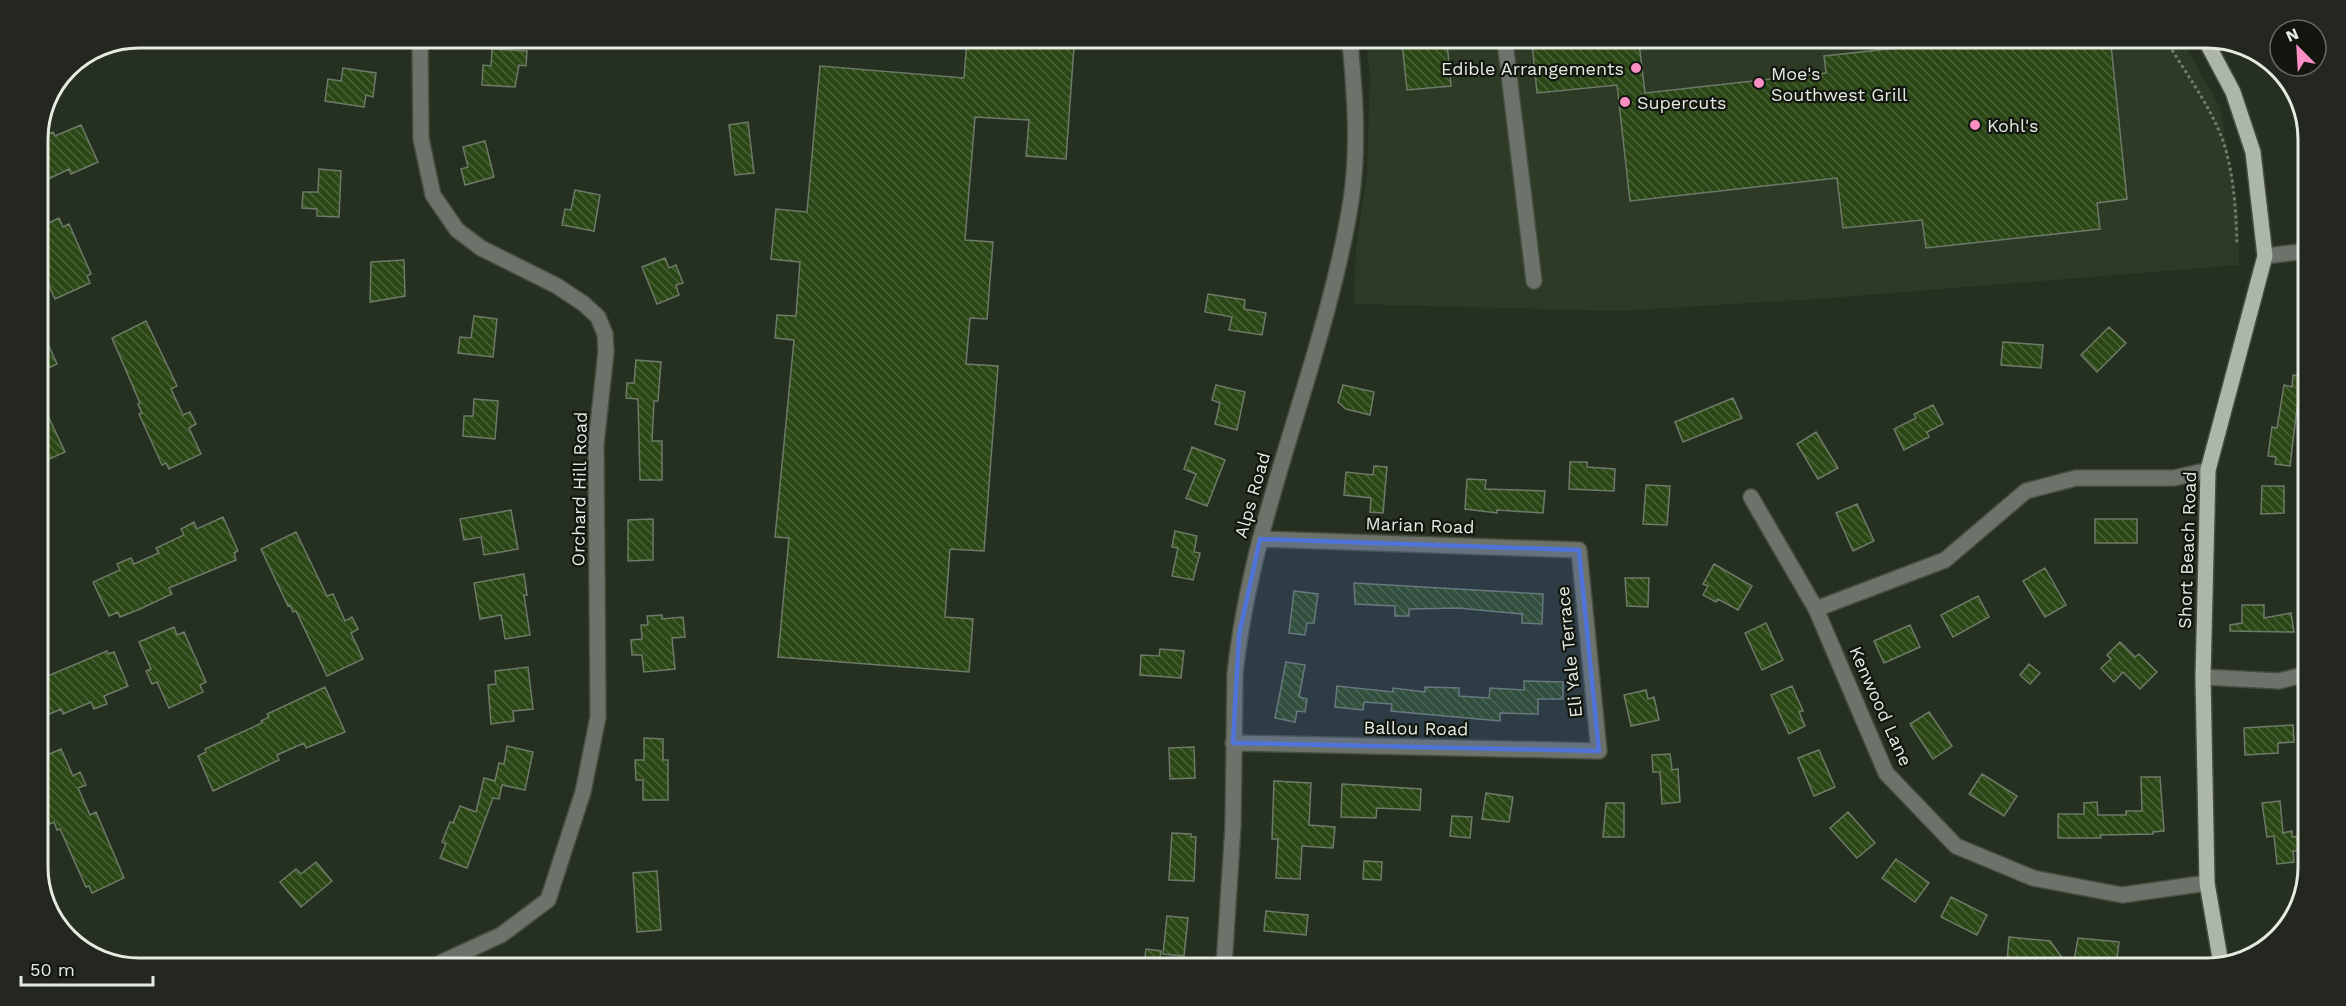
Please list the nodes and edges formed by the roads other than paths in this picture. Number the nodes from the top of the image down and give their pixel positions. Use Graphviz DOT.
graph roads {
  1 [pos="420,48"];
  2 [pos="1350,48"];
  3 [pos="1506,48"];
  4 [pos="2210,48"];
  5 [pos="2298,252"];
  6 [pos="2265,256"];
  7 [pos="1534,281"];
  8 [pos="2208,470"];
  9 [pos="1751,497"];
  10 [pos="1260,539"];
  11 [pos="1579,550"];
  12 [pos="1816,609"];
  13 [pos="2298,676"];
  14 [pos="2203,677"];
  15 [pos="1233,743"];
  16 [pos="1599,751"];
  17 [pos="2207,883"];
  18 [pos="2220,957"];
  19 [pos="451,958"];
  20 [pos="1224,958"];
  1 -- 19 [label="street, Orchard Hill Road"];
  2 -- 10 [label="street, Alps Road"];
  3 -- 7 [label="street"];
  4 -- 6 [label="main road, Short Beach Road"];
  5 -- 6 [label="street"];
  6 -- 8 [label="main road, Short Beach Road"];
  8 -- 12 [label="street"];
  8 -- 14 [label="main road, Short Beach Road"];
  9 -- 12 [label="street, Kenwood Lane"];
  10 -- 11 [label="street, Marian Road"];
  10 -- 15 [label="street, Alps Road"];
  11 -- 16 [label="street, Eli Yale Terrace"];
  12 -- 17 [label="street, Kenwood Lane"];
  13 -- 14 [label="street"];
  14 -- 17 [label="main road, Short Beach Road"];
  15 -- 16 [label="street, Ballou Road"];
  15 -- 20 [label="street, Alps Road"];
  17 -- 18 [label="main road, Short Beach Road"];
}
